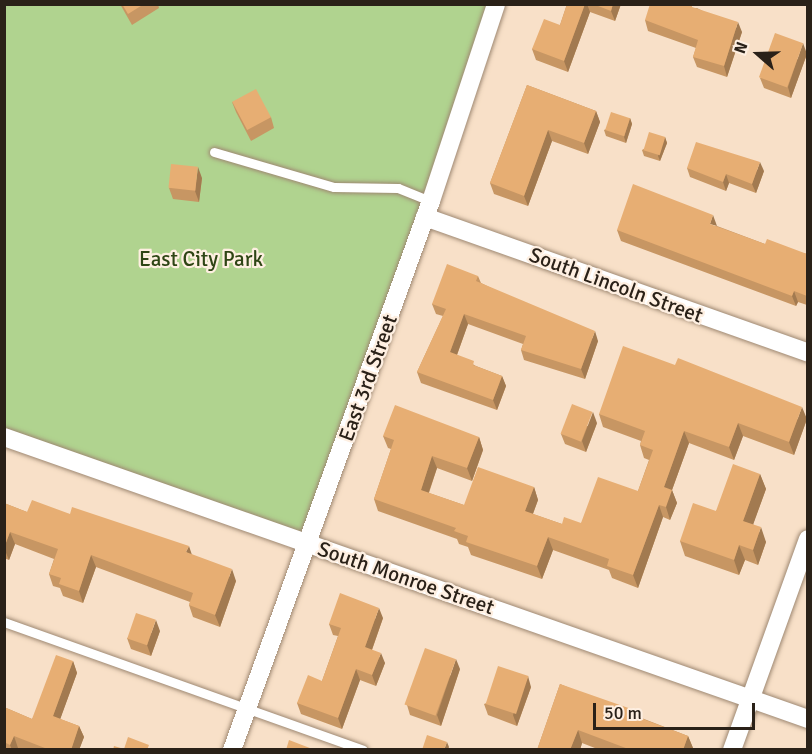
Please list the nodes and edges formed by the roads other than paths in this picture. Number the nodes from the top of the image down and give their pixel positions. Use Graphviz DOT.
graph roads {
  1 [pos="496,4"];
  2 [pos="214,152"];
  3 [pos="428,209"];
  4 [pos="807,353"];
  5 [pos="4,437"];
  6 [pos="807,539"];
  7 [pos="309,545"];
  8 [pos="4,622"];
  9 [pos="750,698"];
  10 [pos="248,708"];
  11 [pos="807,719"];
  12 [pos="232,750"];
  13 [pos="363,750"];
  14 [pos="732,750"];
  1 -- 3 [label="street, East 3rd Street"];
  2 -- 3 [label="lane"];
  3 -- 4 [label="street, South Lincoln Street"];
  3 -- 7 [label="street, East 3rd Street"];
  5 -- 7 [label="street, South Monroe Street"];
  6 -- 9 [label="street"];
  7 -- 9 [label="street, South Monroe Street"];
  7 -- 10 [label="street, East 3rd Street"];
  8 -- 10 [label="lane"];
  9 -- 11 [label="street, South Monroe Street"];
  9 -- 14 [label="street"];
  10 -- 12 [label="street, East 3rd Street"];
  10 -- 13 [label="lane"];
}
